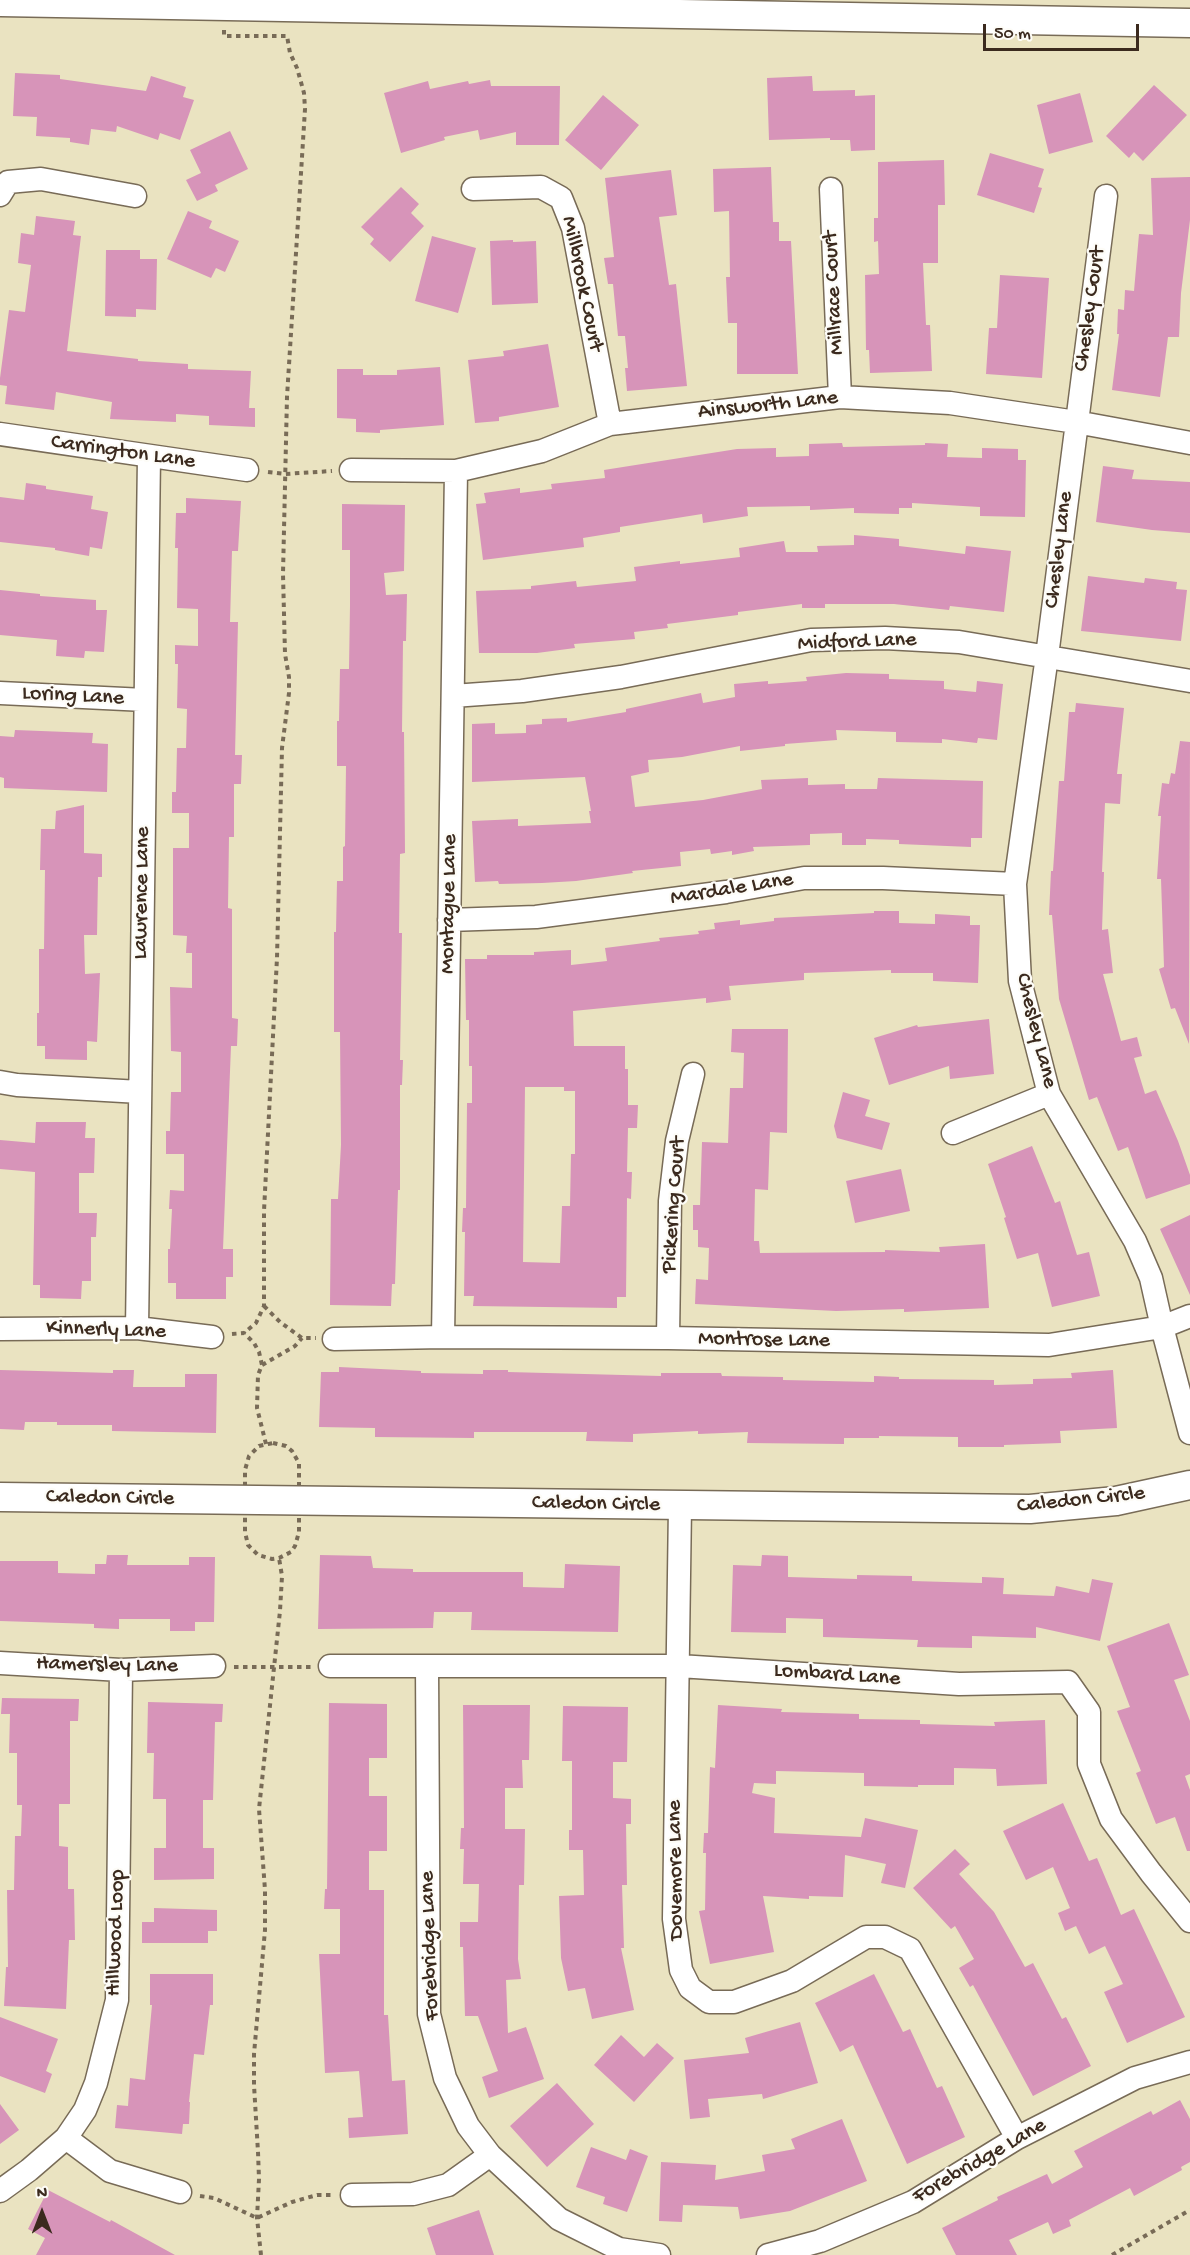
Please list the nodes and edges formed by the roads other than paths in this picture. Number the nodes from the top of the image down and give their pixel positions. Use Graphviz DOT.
graph roads {
  1 [pos="0,2"];
  2 [pos="255,4"];
  3 [pos="301,4"];
  4 [pos="1190,22"];
  5 [pos="473,189"];
  6 [pos="831,189"];
  7 [pos="0,195"];
  8 [pos="135,196"];
  9 [pos="1106,196"];
  10 [pos="840,397"];
  11 [pos="1076,422"];
  12 [pos="610,424"];
  13 [pos="0,434"];
  14 [pos="1190,443"];
  15 [pos="149,457"];
  16 [pos="246,470"];
  17 [pos="351,470"];
  18 [pos="456,471"];
  19 [pos="1047,656"];
  20 [pos="1190,681"];
  21 [pos="0,693"];
  22 [pos="453,696"];
  23 [pos="146,700"];
  24 [pos="1015,884"];
  25 [pos="449,920"];
  26 [pos="693,1074"];
  27 [pos="0,1082"];
  28 [pos="140,1092"];
  29 [pos="1050,1094"];
  30 [pos="953,1133"];
  31 [pos="1190,1316"];
  32 [pos="1162,1327"];
  33 [pos="137,1328"];
  34 [pos="0,1329"];
  35 [pos="212,1337"];
  36 [pos="443,1337"];
  37 [pos="668,1338"];
  38 [pos="334,1339"];
  39 [pos="1190,1433"];
  40 [pos="1190,1485"];
  41 [pos="0,1497"];
  42 [pos="680,1506"];
  43 [pos="0,1663"];
  44 [pos="214,1666"];
  45 [pos="330,1666"];
  46 [pos="427,1666"];
  47 [pos="679,1666"];
  48 [pos="122,1670"];
  49 [pos="1190,1921"];
  50 [pos="1190,2062"];
  51 [pos="66,2138"];
  52 [pos="1017,2138"];
  53 [pos="490,2155"];
  54 [pos="0,2191"];
  55 [pos="180,2193"];
  56 [pos="352,2194"];
  57 [pos="658,2255"];
  58 [pos="768,2255"];
  1 -- 2 [label="street"];
  2 -- 3 [label="street"];
  3 -- 4 [label="street"];
  5 -- 12 [label="street, Millbrook Court"];
  6 -- 10 [label="street, Millrace Court"];
  7 -- 8 [label="street"];
  9 -- 11 [label="street, Chesley Court"];
  10 -- 11 [label="street, Ainsworth Lane"];
  10 -- 12 [label="street, Ainsworth Lane"];
  11 -- 14 [label="street, Ainsworth Lane"];
  11 -- 19 [label="street, Chesley Lane"];
  12 -- 18 [label="street, Ainsworth Lane"];
  13 -- 15 [label="street, Carrington Lane"];
  15 -- 16 [label="street, Carrington Lane"];
  15 -- 23 [label="street, Lawrence Lane"];
  17 -- 18 [label="street, Ainsworth Lane"];
  18 -- 22 [label="street, Montague Lane"];
  19 -- 20 [label="street, Midford Lane"];
  19 -- 22 [label="street, Midford Lane"];
  19 -- 24 [label="street, Chesley Lane"];
  21 -- 23 [label="street, Loring Lane"];
  22 -- 25 [label="street, Montague Lane"];
  23 -- 28 [label="street, Lawrence Lane"];
  24 -- 25 [label="street, Mardale Lane"];
  24 -- 29 [label="street, Chesley Lane"];
  25 -- 36 [label="street, Montague Lane"];
  26 -- 37 [label="street, Pickering Court"];
  27 -- 28 [label="street"];
  28 -- 33 [label="street, Lawrence Lane"];
  29 -- 30 [label="street"];
  29 -- 32 [label="street, Chesley Lane"];
  31 -- 32 [label="street, Montrose Lane"];
  32 -- 37 [label="street, Montrose Lane"];
  32 -- 39 [label="street, Chesley Lane"];
  33 -- 34 [label="street, Kinnerly Lane"];
  33 -- 35 [label="street, Kinnerly Lane"];
  36 -- 37 [label="street, Montrose Lane"];
  36 -- 38 [label="street, Montrose Lane"];
  40 -- 42 [label="street, Caledon Circle"];
  41 -- 42 [label="street, Caledon Circle"];
  42 -- 47 [label="street, Dovemore Lane"];
  43 -- 48 [label="street, Hamersley Lane"];
  44 -- 48 [label="street, Hamersley Lane"];
  45 -- 46 [label="street, Lombard Lane"];
  46 -- 47 [label="street, Lombard Lane"];
  46 -- 53 [label="street, Forebridge Lane"];
  47 -- 49 [label="street, Lombard Lane"];
  47 -- 52 [label="street, Dovemore Lane"];
  48 -- 51 [label="street, Hillwood Loop"];
  50 -- 52 [label="street, Forebridge Lane"];
  51 -- 54 [label="street, Hillwood Loop"];
  51 -- 55 [label="street"];
  52 -- 58 [label="street, Forebridge Lane"];
  53 -- 56 [label="street"];
  53 -- 57 [label="street, Forebridge Lane"];
}
